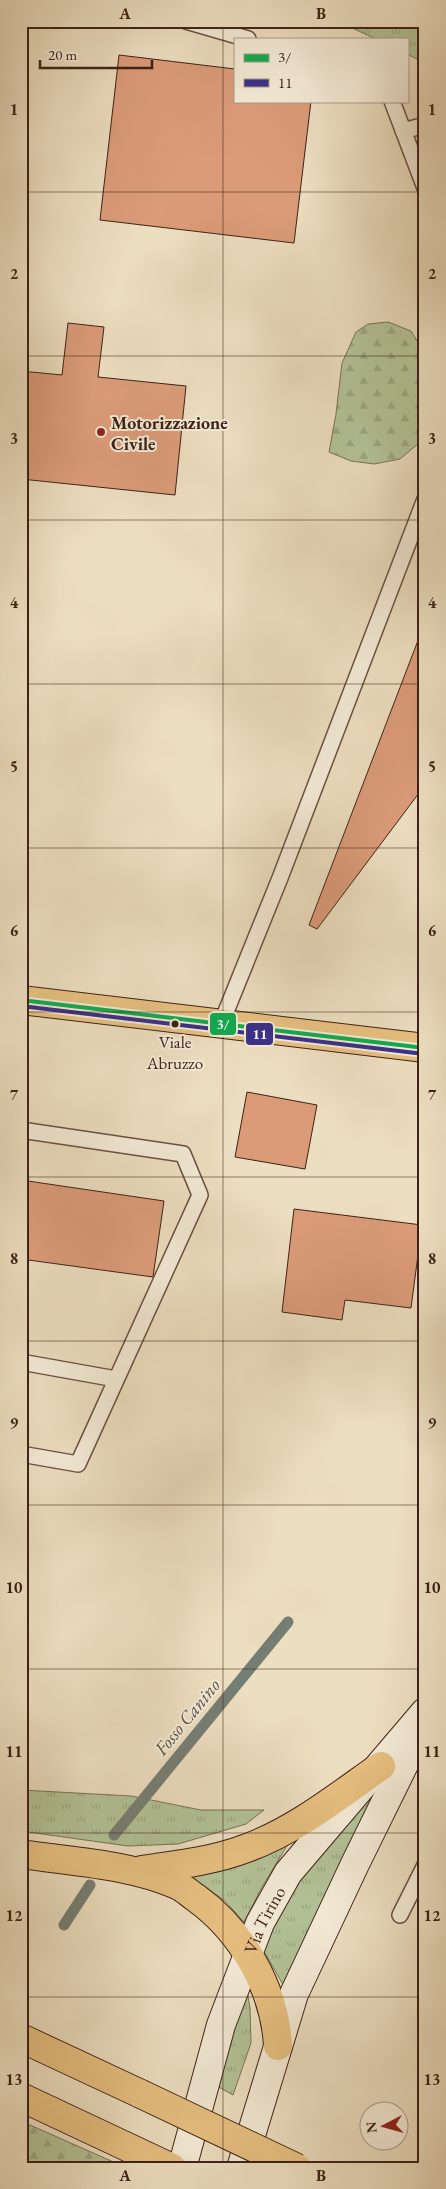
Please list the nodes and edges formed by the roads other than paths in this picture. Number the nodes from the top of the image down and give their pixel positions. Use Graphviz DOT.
graph roads {
  1 [pos="186,21"];
  2 [pos="245,38"];
  3 [pos="392,102"];
  4 [pos="425,126"];
  5 [pos="403,131"];
  6 [pos="425,188"];
  7 [pos="425,499"];
  8 [pos="21,1000"];
  9 [pos="221,1024"];
  10 [pos="425,1048"];
  11 [pos="21,1130"];
  12 [pos="21,1362"];
  13 [pos="116,1379"];
  14 [pos="21,1454"];
  15 [pos="425,1712"];
  16 [pos="425,1723"];
  17 [pos="381,1766"];
  18 [pos="21,1854"];
  19 [pos="425,1865"];
  20 [pos="136,1871"];
  21 [pos="400,1915"];
  22 [pos="248,1953"];
  23 [pos="21,2038"];
  24 [pos="278,2046"];
  25 [pos="21,2097"];
  26 [pos="172,2168"];
  27 [pos="182,2168"];
  28 [pos="241,2168"];
  29 [pos="297,2168"];
  1 -- 2 [label="lane"];
  3 -- 5 [label="lane"];
  4 -- 5 [label="lane"];
  5 -- 6 [label="lane"];
  7 -- 9 [label="lane"];
  8 -- 9 [label="main road"];
  9 -- 10 [label="main road"];
  11 -- 13 [label="lane"];
  12 -- 13 [label="lane"];
  13 -- 14 [label="lane"];
  15 -- 17 [label="main road, Via Tirino"];
  16 -- 24 [label="main road"];
  17 -- 20 [label="main road"];
  17 -- 22 [label="main road, Via Tirino"];
  18 -- 20 [label="main road"];
  19 -- 21 [label="lane"];
  20 -- 22 [label="main road"];
  22 -- 24 [label="main road"];
  22 -- 27 [label="main road, Via Tirino"];
  23 -- 29 [label="main road, bridge"];
  24 -- 28 [label="main road"];
  25 -- 26 [label="main road"];
}
